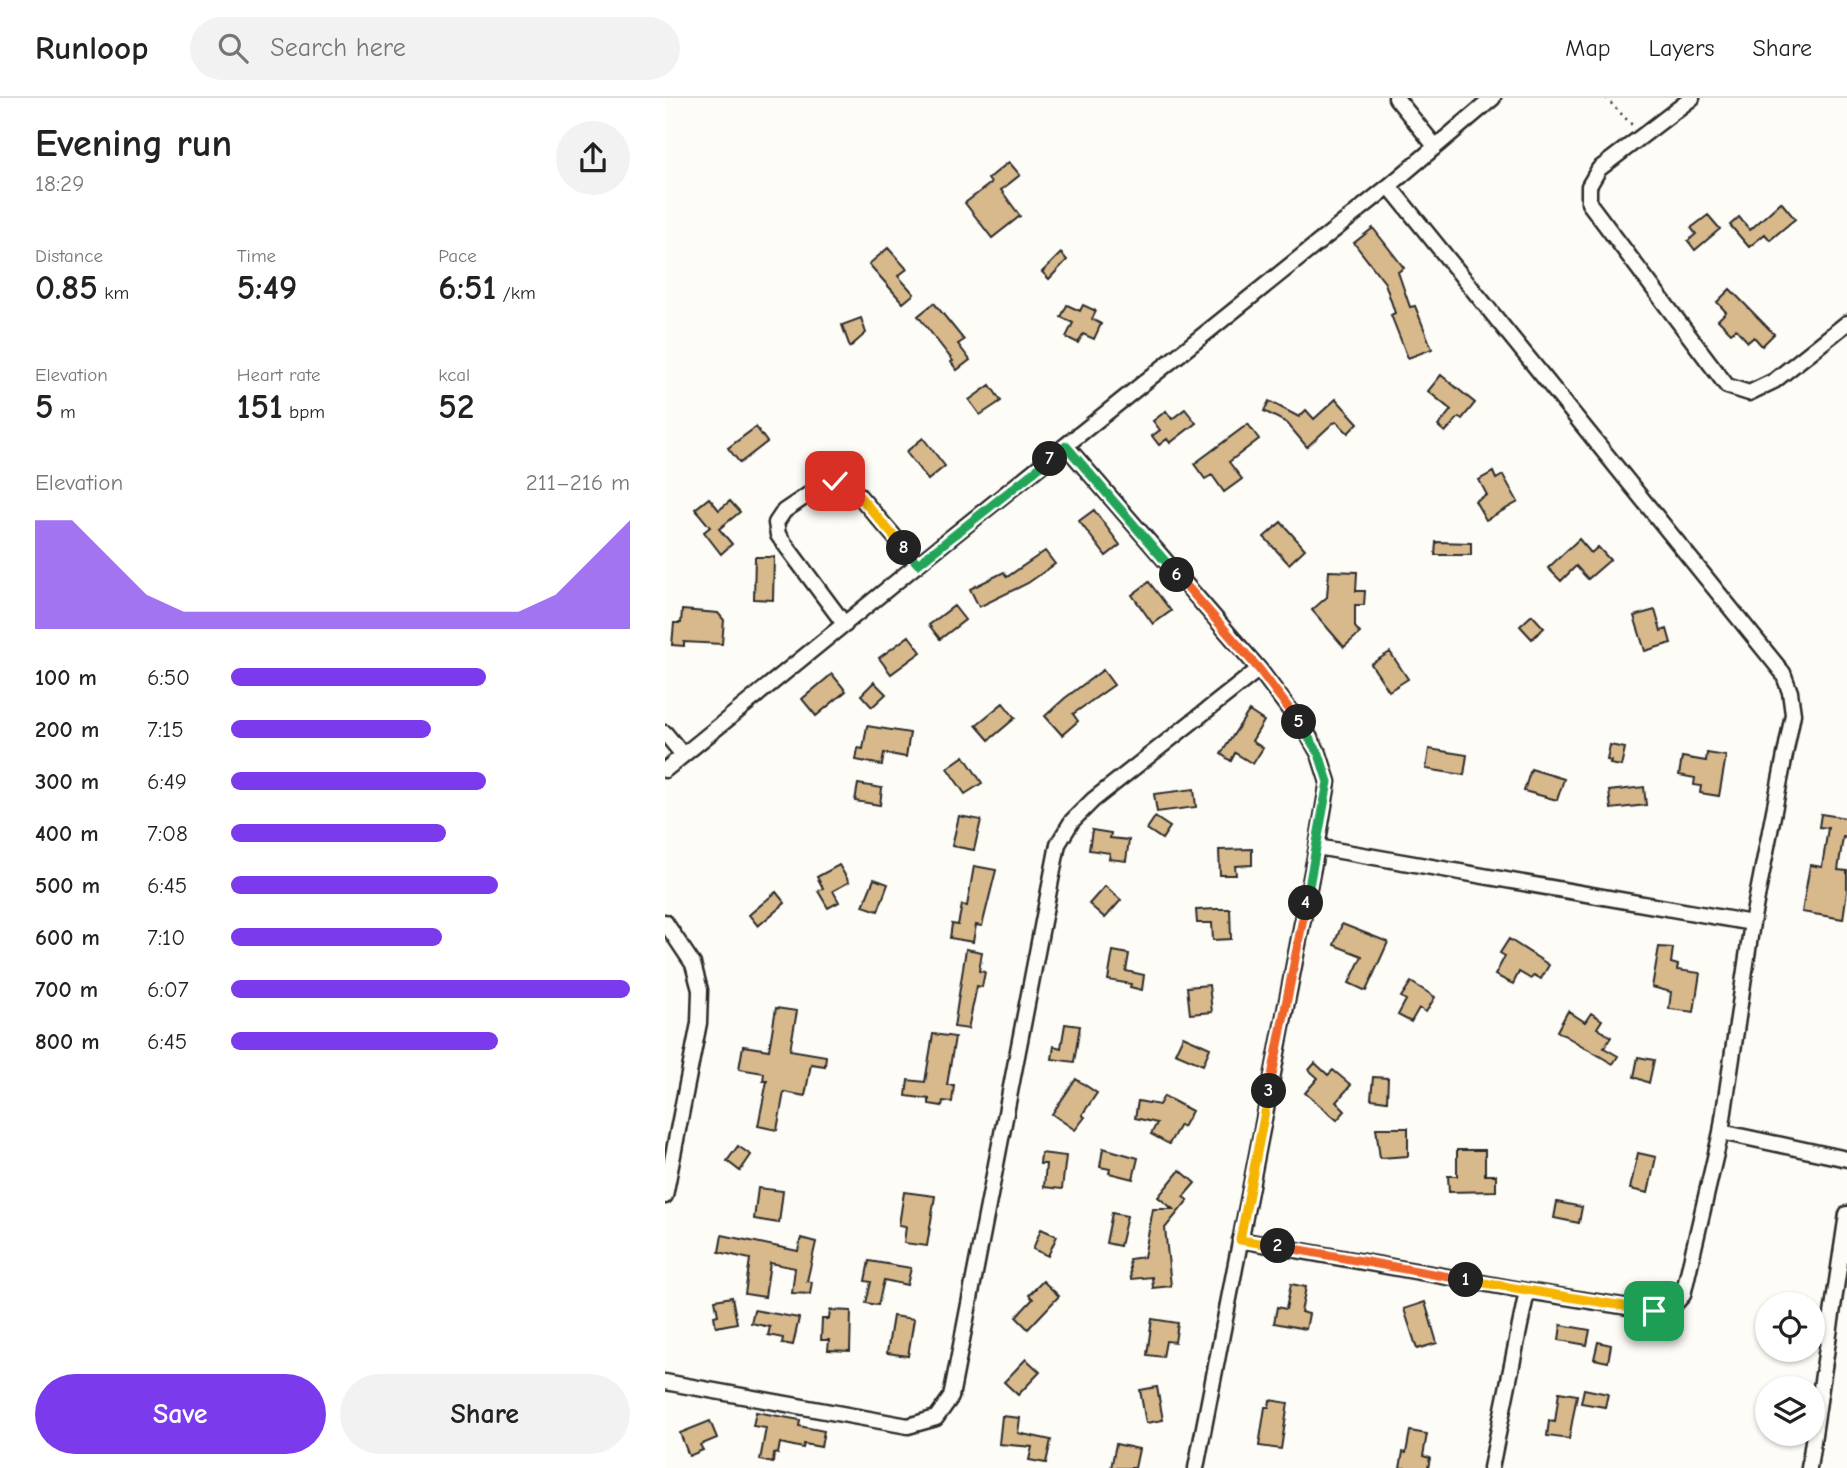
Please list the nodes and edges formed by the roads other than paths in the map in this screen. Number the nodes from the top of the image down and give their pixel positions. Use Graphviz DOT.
graph roads {
  1 [pos="1397,98"];
  2 [pos="1493,98"];
  3 [pos="1692,98"];
  4 [pos="1435,146"];
  5 [pos="1389,186"];
  6 [pos="1846,326"];
  7 [pos="1066,446"];
  8 [pos="918,564"];
  9 [pos="845,625"];
  10 [pos="1259,669"];
  11 [pos="665,733"];
  12 [pos="683,755"];
  13 [pos="665,770"];
  14 [pos="1317,847"];
  15 [pos="665,922"];
  16 [pos="1752,923"];
  17 [pos="1721,1132"];
  18 [pos="1847,1159"];
  19 [pos="665,1196"];
  20 [pos="1847,1214"];
  21 [pos="1240,1240"];
  22 [pos="1527,1291"];
  23 [pos="665,1382"];
  24 [pos="1196,1468"];
  25 [pos="1490,1468"];
  26 [pos="1809,1468"];
  1 -- 4 [label="street"];
  2 -- 4 [label="street"];
  3 -- 6 [label="street"];
  4 -- 5 [label="street"];
  5 -- 7 [label="street"];
  5 -- 16 [label="street"];
  7 -- 8 [label="street"];
  7 -- 10 [label="street"];
  8 -- 9 [label="street"];
  8 -- 9 [label="street"];
  9 -- 12 [label="street"];
  10 -- 14 [label="street"];
  10 -- 23 [label="street"];
  11 -- 12 [label="street"];
  12 -- 13 [label="street"];
  14 -- 16 [label="street"];
  14 -- 21 [label="street"];
  15 -- 19 [label="street"];
  16 -- 17 [label="street"];
  17 -- 18 [label="street"];
  17 -- 22 [label="street"];
  20 -- 26 [label="street"];
  21 -- 22 [label="street"];
  21 -- 24 [label="street"];
  22 -- 25 [label="street"];
}
